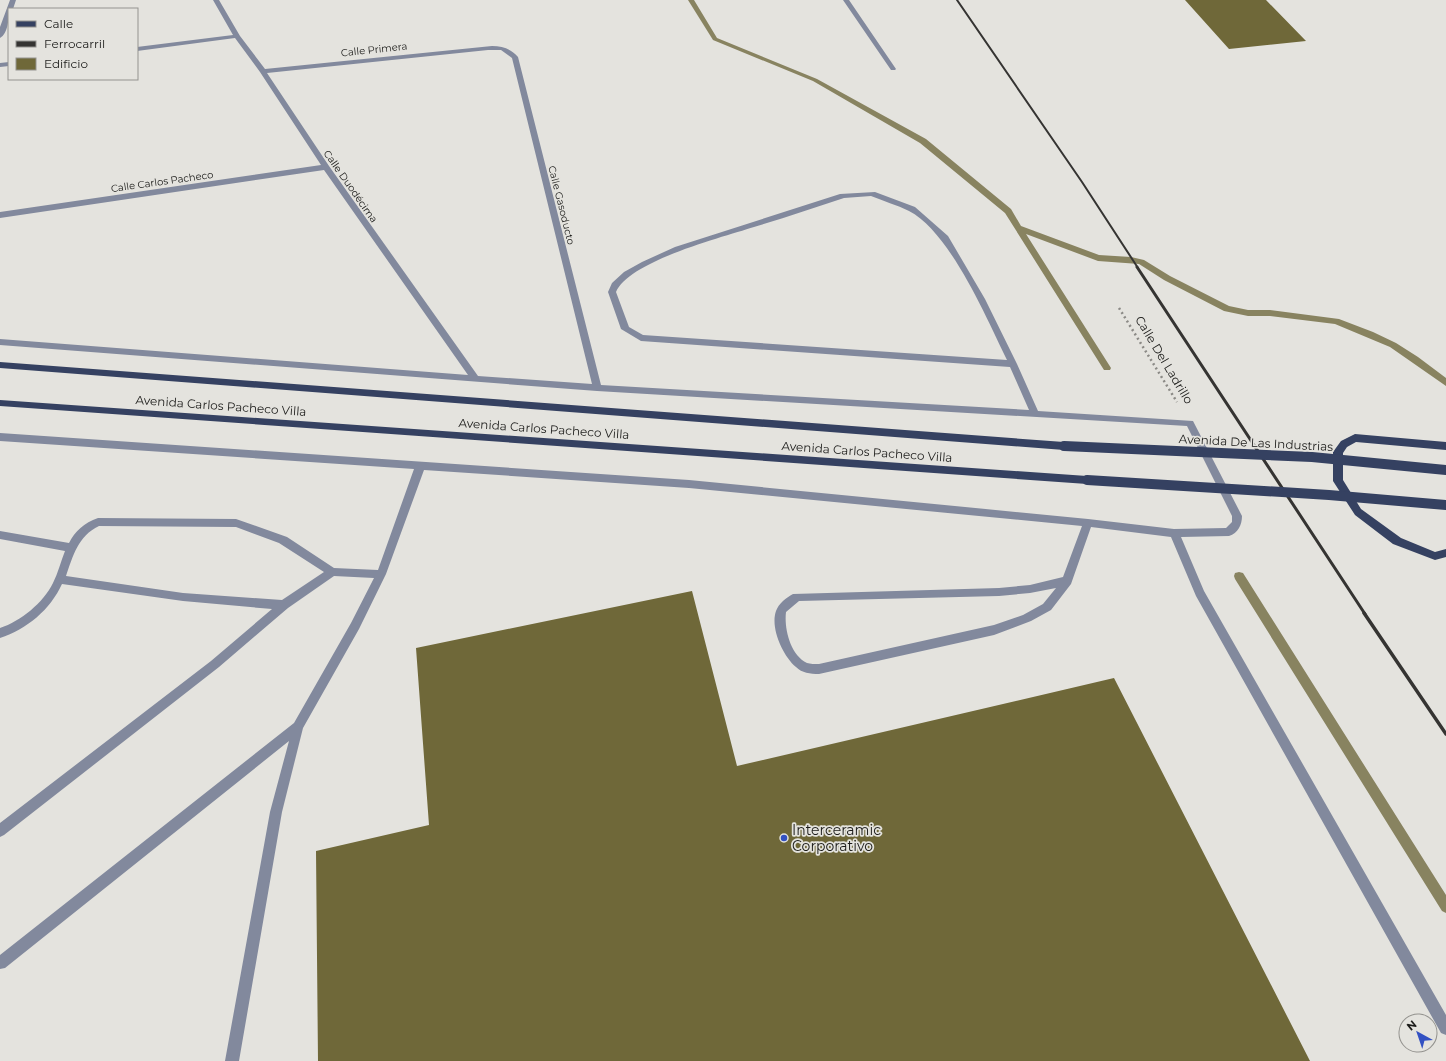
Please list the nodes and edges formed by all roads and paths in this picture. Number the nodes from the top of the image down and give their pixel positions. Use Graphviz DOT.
graph roads {
  1 [pos="216,0"];
  2 [pos="846,0"];
  3 [pos="8,13"];
  4 [pos="0,36"];
  5 [pos="237,36"];
  6 [pos="488,48"];
  7 [pos="138,49"];
  8 [pos="893,69"];
  9 [pos="263,71"];
  10 [pos="326,167"];
  11 [pos="0,215"];
  12 [pos="1119,308"];
  13 [pos="0,342"];
  14 [pos="1013,364"];
  15 [pos="0,365"];
  16 [pos="476,379"];
  17 [pos="597,388"];
  18 [pos="0,403"];
  19 [pos="1034,414"];
  20 [pos="1190,423"];
  21 [pos="0,437"];
  22 [pos="1064,446"];
  23 [pos="1446,446"];
  24 [pos="420,467"];
  25 [pos="1446,470"];
  26 [pos="1446,505"];
  27 [pos="1088,523"];
  28 [pos="1174,533"];
  29 [pos="0,535"];
  30 [pos="71,548"];
  31 [pos="1446,553"];
  32 [pos="332,572"];
  33 [pos="381,574"];
  34 [pos="60,579"];
  35 [pos="1067,581"];
  36 [pos="284,605"];
  37 [pos="0,633"];
  38 [pos="298,728"];
  39 [pos="0,831"];
  40 [pos="0,963"];
  41 [pos="1446,1028"];
  42 [pos="232,1061"];
  1 -- 5 [label="street, Calle Duodécima"];
  2 -- 8 [label="street"];
  3 -- 4 [label="street"];
  5 -- 7 [label="street"];
  5 -- 9 [label="street, Calle Duodécima"];
  6 -- 9 [label="street, Calle Primera"];
  6 -- 17 [label="street, Calle Gasoducto"];
  9 -- 10 [label="street, Calle Duodécima"];
  10 -- 11 [label="street, Calle Carlos Pacheco"];
  10 -- 16 [label="street, Calle Duodécima"];
  12 -- 20 [label="path, Calle Del Ladrillo"];
  13 -- 16 [label="street"];
  14 -- 14 [label="street"];
  14 -- 19 [label="street"];
  15 -- 22 [label="main road, Avenida Carlos Pacheco Villa"];
  16 -- 17 [label="street"];
  17 -- 19 [label="street"];
  18 -- 26 [label="main road, Avenida Carlos Pacheco Villa, bridge"];
  19 -- 20 [label="street"];
  20 -- 28 [label="street"];
  21 -- 24 [label="street"];
  22 -- 25 [label="main road, Avenida De Las Industrias, bridge"];
  23 -- 31 [label="main road"];
  24 -- 27 [label="street"];
  24 -- 33 [label="street"];
  27 -- 28 [label="street"];
  27 -- 35 [label="street"];
  28 -- 41 [label="street"];
  29 -- 30 [label="street"];
  30 -- 32 [label="street"];
  30 -- 34 [label="street"];
  32 -- 33 [label="street"];
  32 -- 36 [label="street"];
  33 -- 38 [label="street"];
  34 -- 36 [label="street"];
  34 -- 37 [label="street"];
  35 -- 35 [label="street"];
  36 -- 39 [label="street"];
  38 -- 40 [label="street"];
  38 -- 42 [label="street"];
}
